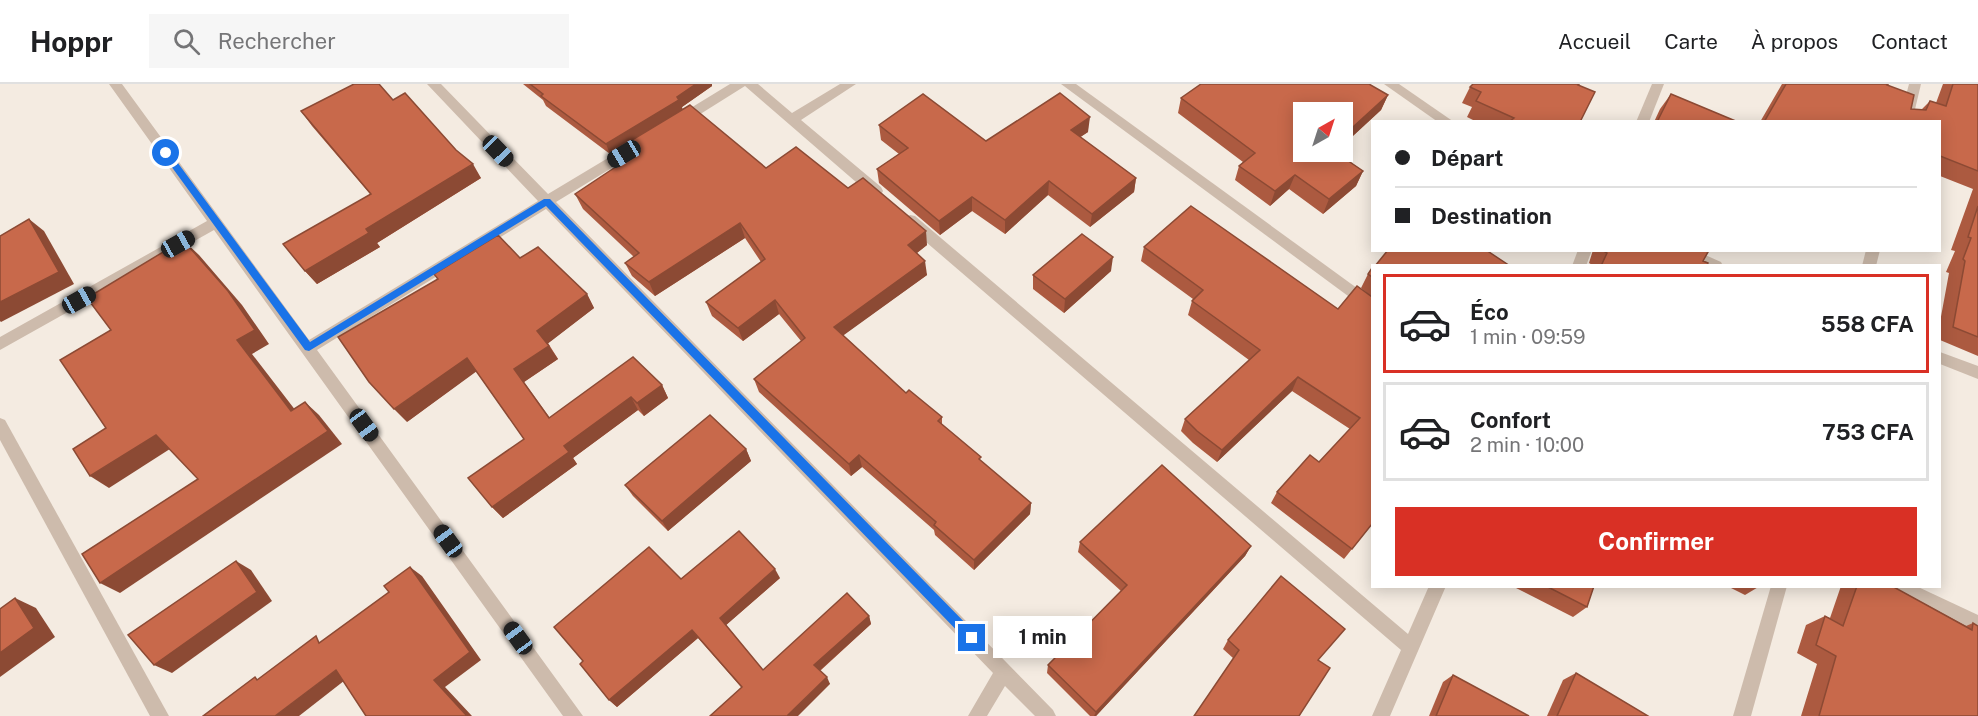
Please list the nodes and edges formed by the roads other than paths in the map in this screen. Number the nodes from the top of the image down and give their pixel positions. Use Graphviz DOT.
graph roads {
  1 [pos="116,84"];
  2 [pos="433,84"];
  3 [pos="740,84"];
  4 [pos="750,84"];
  5 [pos="850,84"];
  6 [pos="1067,84"];
  7 [pos="1390,84"];
  8 [pos="1658,84"];
  9 [pos="1915,84"];
  10 [pos="792,119"];
  11 [pos="1445,120"];
  12 [pos="1643,120"];
  13 [pos="1906,120"];
  14 [pos="669,127"];
  15 [pos="649,140"];
  16 [pos="547,201"];
  17 [pos="217,222"];
  18 [pos="1684,252"];
  19 [pos="1711,264"];
  20 [pos="1371,305"];
  21 [pos="0,344"];
  22 [pos="309,347"];
  23 [pos="1941,358"];
  24 [pos="1978,373"];
  25 [pos="0,425"];
  26 [pos="1437,588"];
  27 [pos="1778,588"];
  28 [pos="1901,588"];
  29 [pos="1978,624"];
  30 [pos="1411,647"];
  31 [pos="1004,672"];
  32 [pos="160,716"];
  33 [pos="574,716"];
  34 [pos="976,716"];
  35 [pos="1047,716"];
  36 [pos="1382,716"];
  37 [pos="1742,716"];
  1 -- 17 [label="street"];
  2 -- 16 [label="street"];
  3 -- 14 [label="street"];
  4 -- 10 [label="street"];
  5 -- 10 [label="street"];
  6 -- 20 [label="street"];
  7 -- 11 [label="street"];
  8 -- 12 [label="street"];
  9 -- 13 [label="street"];
  10 -- 30 [label="street"];
  15 -- 16 [label="street"];
  16 -- 22 [label="street"];
  16 -- 31 [label="street"];
  17 -- 21 [label="street"];
  17 -- 22 [label="street"];
  18 -- 19 [label="street"];
  22 -- 33 [label="street"];
  23 -- 24 [label="street"];
  25 -- 32 [label="street"];
  26 -- 30 [label="street"];
  27 -- 37 [label="street"];
  28 -- 29 [label="street"];
  30 -- 36 [label="street"];
  31 -- 34 [label="street"];
  31 -- 35 [label="street"];
}
